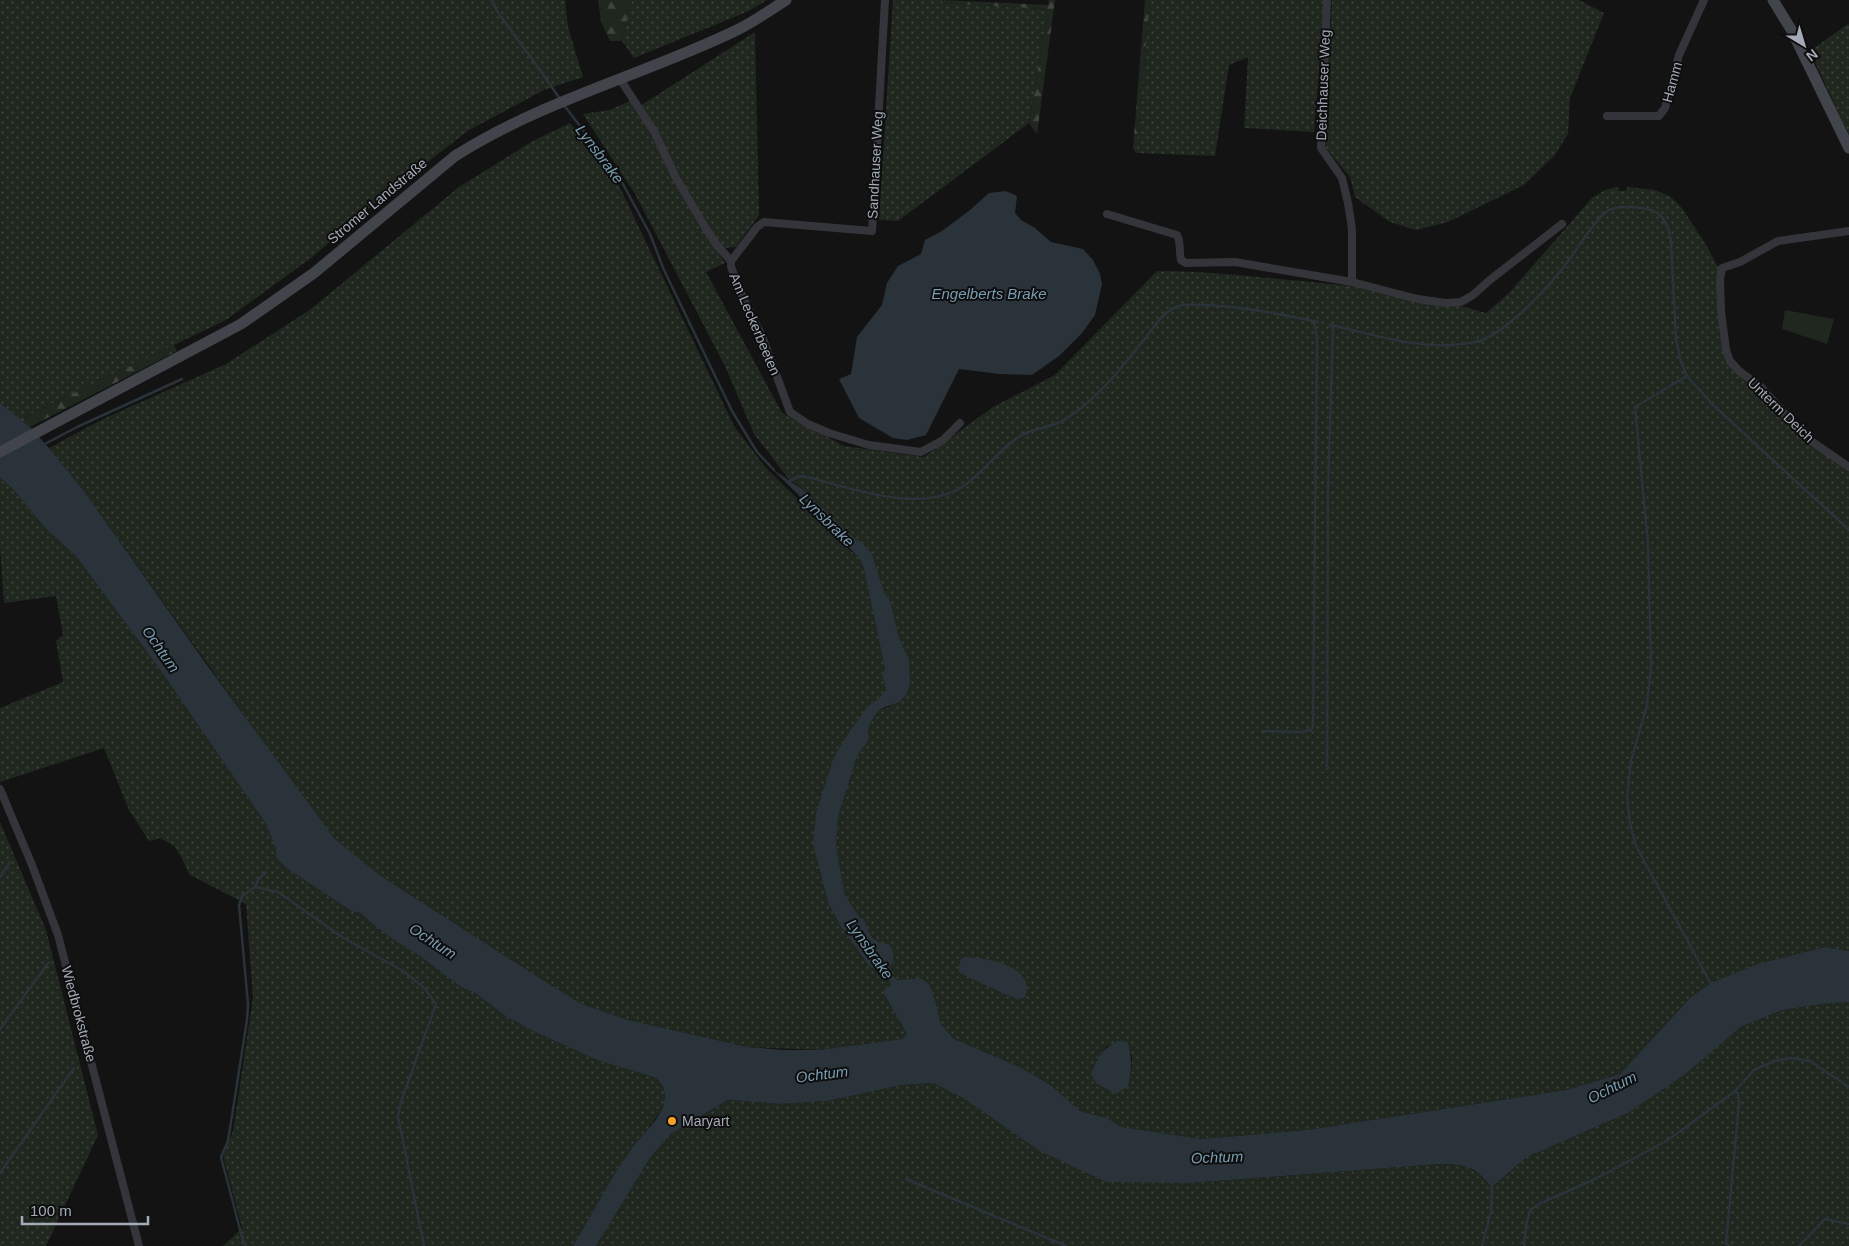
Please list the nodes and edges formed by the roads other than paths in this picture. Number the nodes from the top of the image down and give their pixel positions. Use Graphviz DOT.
graph roads {
  1 [pos="786,0"];
  2 [pos="885,0"];
  3 [pos="1327,0"];
  4 [pos="1704,0"];
  5 [pos="1773,0"];
  6 [pos="620,79"];
  7 [pos="1607,116"];
  8 [pos="1849,148"];
  9 [pos="1107,214"];
  10 [pos="1562,224"];
  11 [pos="1849,231"];
  12 [pos="731,261"];
  13 [pos="1352,282"];
  14 [pos="960,423"];
  15 [pos="0,452"];
  16 [pos="1849,468"];
  17 [pos="0,789"];
  18 [pos="139,1246"];
  1 -- 6 [label="main road, Stromer Landstraße"];
  2 -- 12 [label="street, Sandhauser Weg"];
  3 -- 13 [label="street, Deichhauser Weg"];
  4 -- 7 [label="street, Hamm"];
  5 -- 8 [label="main road"];
  6 -- 12 [label="street, Am Leckerbeeten"];
  6 -- 15 [label="main road, Stromer Landstraße"];
  9 -- 13 [label="street"];
  10 -- 13 [label="street"];
  11 -- 16 [label="street, Unterm Deich"];
  12 -- 14 [label="street, Am Leckerbeeten"];
  17 -- 18 [label="street, Wiedbrokstraße"];
}
